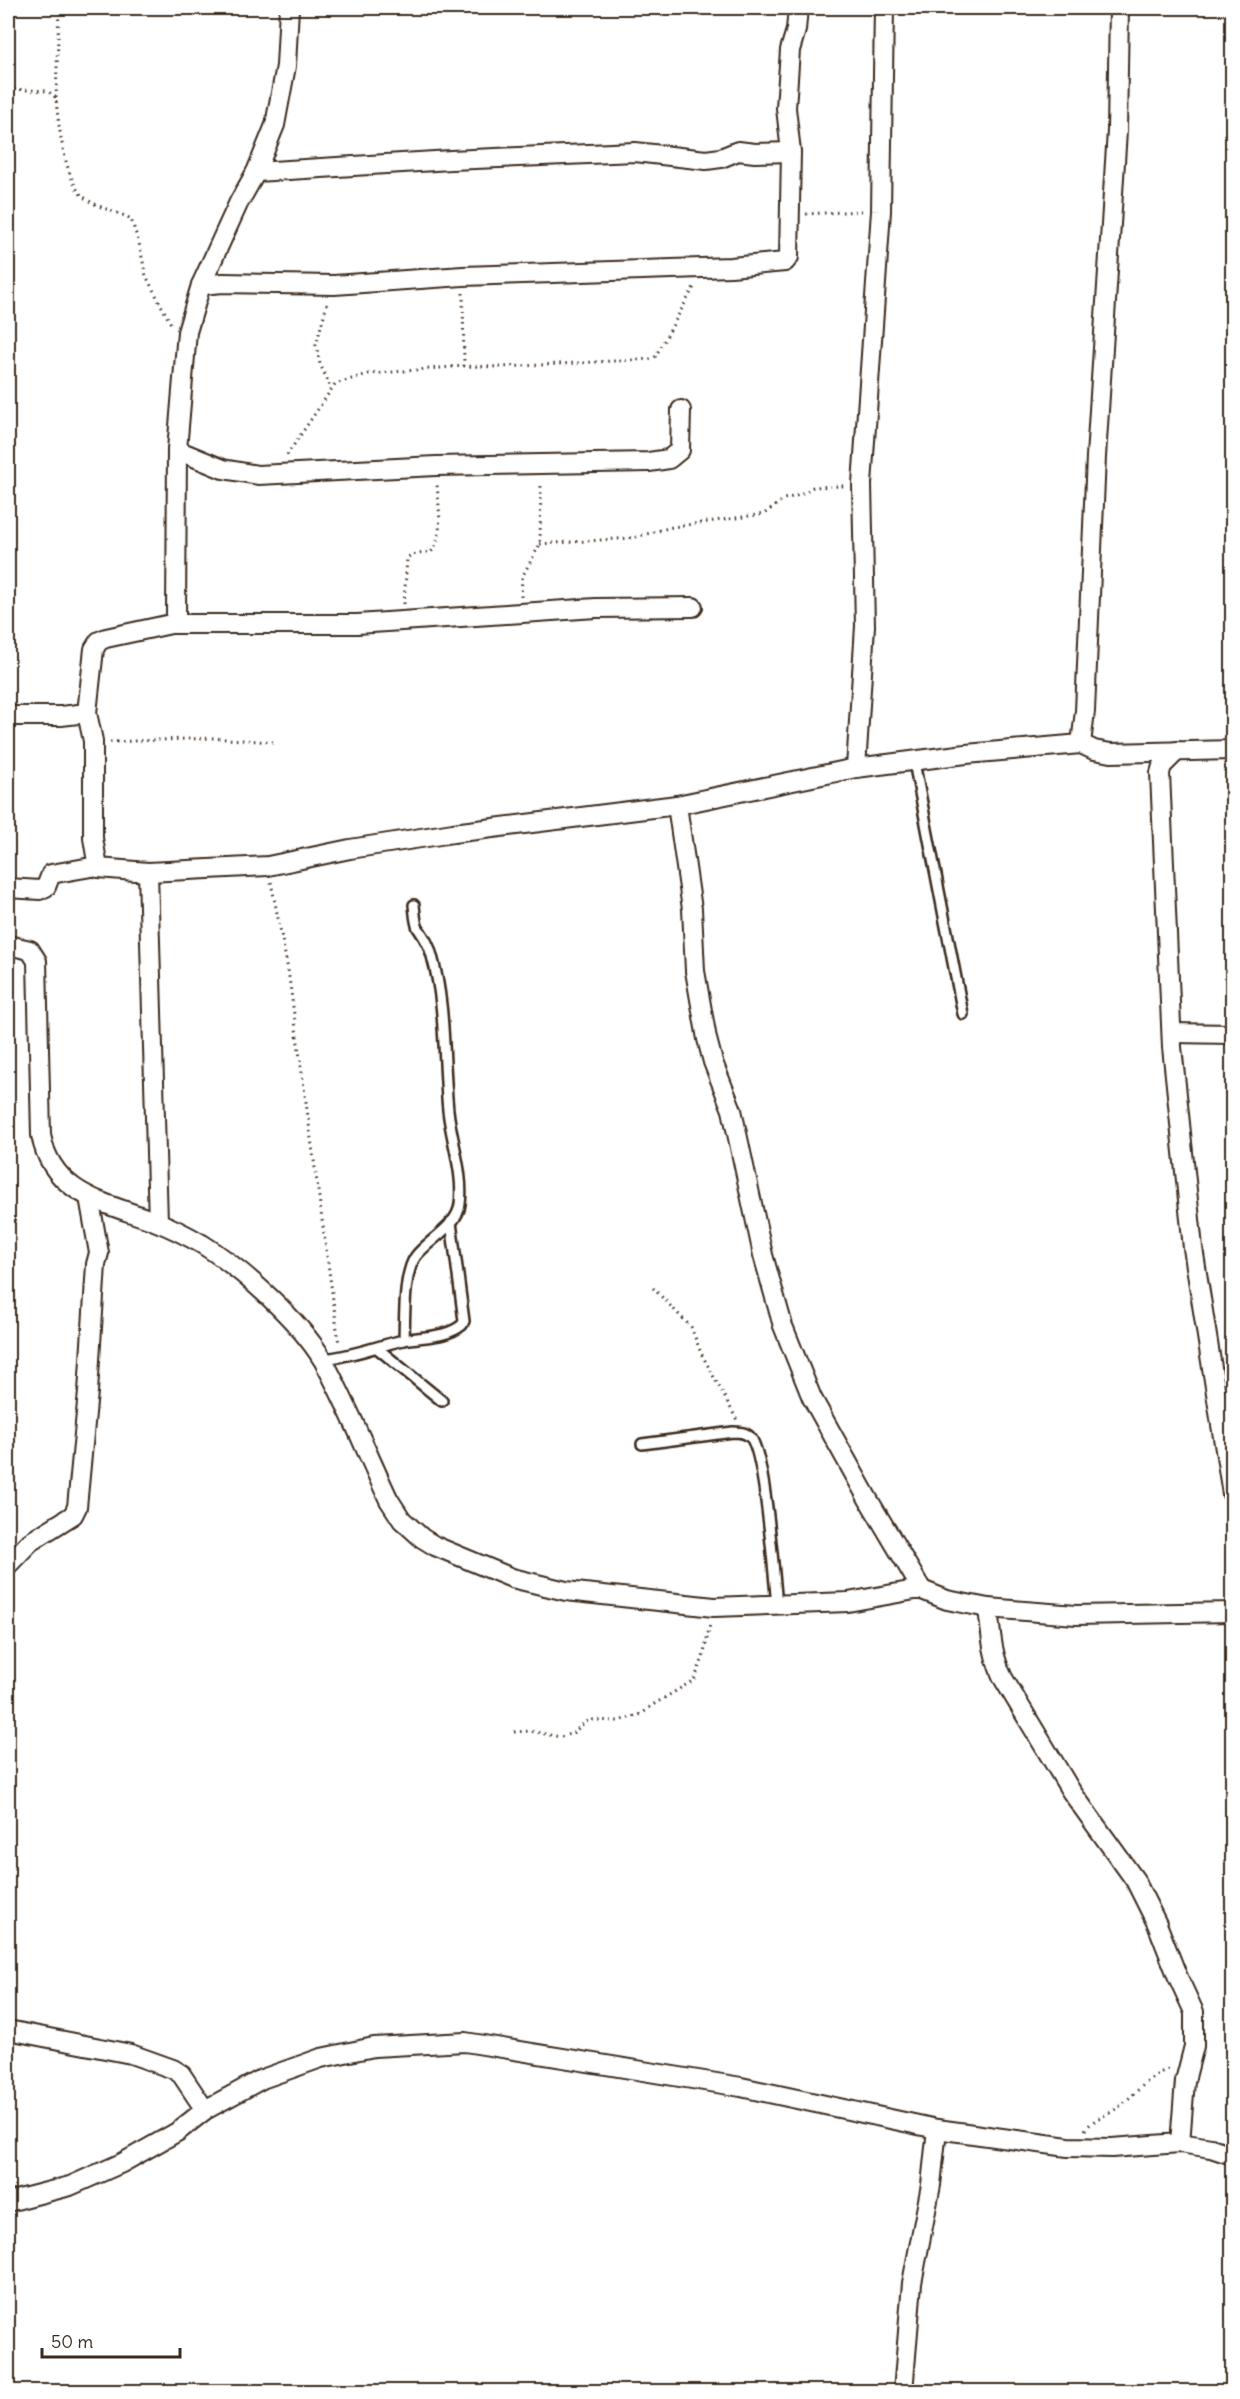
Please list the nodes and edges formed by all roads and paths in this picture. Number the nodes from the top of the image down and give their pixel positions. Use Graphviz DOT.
graph roads {
  1 [pos="59,8"];
  2 [pos="289,8"];
  3 [pos="798,8"];
  4 [pos="884,8"];
  5 [pos="1119,8"];
  6 [pos="8,89"];
  7 [pos="56,98"];
  8 [pos="791,152"];
  9 [pos="256,172"];
  10 [pos="881,211"];
  11 [pos="789,215"];
  12 [pos="707,267"];
  13 [pos="463,276"];
  14 [pos="201,285"];
  15 [pos="334,285"];
  16 [pos="171,325"];
  17 [pos="464,366"];
  18 [pos="331,388"];
  19 [pos="681,410"];
  20 [pos="177,450"];
  21 [pos="541,465"];
  22 [pos="436,466"];
  23 [pos="274,473"];
  24 [pos="862,484"];
  25 [pos="540,544"];
  26 [pos="693,607"];
  27 [pos="510,614"];
  28 [pos="403,622"];
  29 [pos="171,624"];
  30 [pos="87,713"];
  31 [pos="8,716"];
  32 [pos="93,741"];
  33 [pos="273,742"];
  34 [pos="1081,744"];
  35 [pos="1233,750"];
  36 [pos="1177,751"];
  37 [pos="914,762"];
  38 [pos="856,768"];
  39 [pos="677,805"];
  40 [pos="97,866"];
  41 [pos="268,866"];
  42 [pos="148,872"];
  43 [pos="8,888"];
  44 [pos="414,905"];
  45 [pos="8,945"];
  46 [pos="963,1014"];
  47 [pos="1172,1033"];
  48 [pos="1233,1034"];
  49 [pos="89,1197"];
  50 [pos="158,1222"];
  51 [pos="451,1222"];
  52 [pos="652,1288"];
  53 [pos="404,1340"];
  54 [pos="377,1348"];
  55 [pos="331,1359"];
  56 [pos="442,1401"];
  57 [pos="743,1432"];
  58 [pos="642,1444"];
  59 [pos="1233,1494"];
  60 [pos="8,1565"];
  61 [pos="922,1590"];
  62 [pos="777,1605"];
  63 [pos="714,1607"];
  64 [pos="988,1608"];
  65 [pos="1233,1612"];
  66 [pos="514,1732"];
  67 [pos="8,2030"];
  68 [pos="1190,2062"];
  69 [pos="205,2110"];
  70 [pos="937,2129"];
  71 [pos="1179,2143"];
  72 [pos="1072,2147"];
  73 [pos="1233,2156"];
  74 [pos="8,2202"];
  75 [pos="903,2391"];
  1 -- 7 [label="path"];
  2 -- 9 [label="street"];
  3 -- 8 [label="street"];
  4 -- 10 [label="street"];
  5 -- 34 [label="street"];
  6 -- 7 [label="path"];
  7 -- 16 [label="path"];
  8 -- 9 [label="street"];
  8 -- 11 [label="street"];
  9 -- 14 [label="street"];
  10 -- 11 [label="path"];
  10 -- 24 [label="street"];
  11 -- 12 [label="street"];
  12 -- 13 [label="street"];
  12 -- 17 [label="path"];
  13 -- 15 [label="street"];
  13 -- 17 [label="path"];
  14 -- 15 [label="street"];
  14 -- 20 [label="street"];
  15 -- 18 [label="path"];
  17 -- 18 [label="path"];
  18 -- 23 [label="path"];
  19 -- 21 [label="street"];
  20 -- 23 [label="street"];
  20 -- 29 [label="street"];
  21 -- 22 [label="street"];
  21 -- 25 [label="path"];
  22 -- 23 [label="street"];
  22 -- 28 [label="path"];
  24 -- 25 [label="path"];
  24 -- 38 [label="street"];
  25 -- 27 [label="path"];
  26 -- 27 [label="street"];
  27 -- 28 [label="street"];
  28 -- 29 [label="street"];
  29 -- 30 [label="street"];
  30 -- 31 [label="street"];
  30 -- 32 [label="street"];
  32 -- 33 [label="path"];
  32 -- 40 [label="street"];
  34 -- 36 [label="street"];
  34 -- 37 [label="street"];
  35 -- 36 [label="street"];
  36 -- 47 [label="street"];
  37 -- 38 [label="street"];
  37 -- 46 [label="lane"];
  38 -- 39 [label="street"];
  39 -- 41 [label="street"];
  39 -- 61 [label="street"];
  40 -- 42 [label="street"];
  40 -- 43 [label="street"];
  41 -- 42 [label="street"];
  41 -- 55 [label="path"];
  42 -- 50 [label="street"];
  44 -- 51 [label="lane"];
  45 -- 49 [label="street"];
  47 -- 48 [label="street"];
  47 -- 59 [label="street"];
  49 -- 50 [label="street"];
  49 -- 60 [label="street"];
  50 -- 55 [label="street"];
  51 -- 53 [label="lane"];
  51 -- 53 [label="lane"];
  52 -- 57 [label="path"];
  53 -- 54 [label="lane"];
  54 -- 55 [label="lane"];
  54 -- 56 [label="lane"];
  55 -- 63 [label="street"];
  57 -- 58 [label="lane"];
  57 -- 62 [label="lane"];
  61 -- 62 [label="street"];
  61 -- 64 [label="street"];
  62 -- 63 [label="street"];
  63 -- 66 [label="path"];
  64 -- 65 [label="street"];
  64 -- 68 [label="street"];
  67 -- 69 [label="street"];
  68 -- 71 [label="street"];
  68 -- 72 [label="path"];
  69 -- 70 [label="street"];
  69 -- 74 [label="street"];
  70 -- 72 [label="street"];
  70 -- 75 [label="street"];
  71 -- 72 [label="street"];
  71 -- 73 [label="street"];
}
